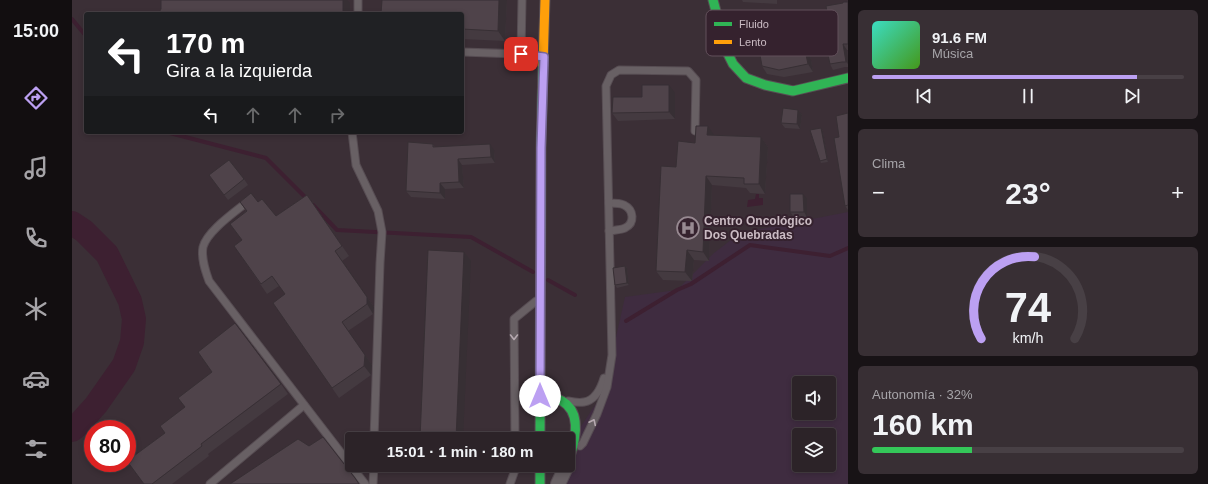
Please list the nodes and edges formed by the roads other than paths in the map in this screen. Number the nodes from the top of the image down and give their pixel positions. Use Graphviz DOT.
graph roads {
  1 [pos="358,0"];
  2 [pos="522,0"];
  3 [pos="544,0"];
  4 [pos="713,0"];
  5 [pos="716,10"];
  6 [pos="358,12"];
  7 [pos="464,52"];
  8 [pos="521,54"];
  9 [pos="729,56"];
  10 [pos="544,57"];
  11 [pos="848,78"];
  12 [pos="695,131"];
  13 [pos="352,134"];
  14 [pos="247,202"];
  15 [pos="609,203"];
  16 [pos="609,230"];
  17 [pos="541,297"];
  18 [pos="612,355"];
  19 [pos="540,396"];
  20 [pos="562,401"];
  21 [pos="304,404"];
  22 [pos="374,432"];
  23 [pos="515,432"];
  24 [pos="540,432"];
  25 [pos="575,438"];
  26 [pos="575,453"];
  27 [pos="374,472"];
  28 [pos="514,472"];
  29 [pos="540,472"];
  30 [pos="564,472"];
  31 [pos="210,484"];
  32 [pos="365,484"];
  33 [pos="373,484"];
  34 [pos="510,484"];
  35 [pos="540,484"];
  36 [pos="558,484"];
  1 -- 6 [label="lane"];
  2 -- 8 [label="lane"];
  3 -- 10 [label="main road"];
  4 -- 5 [label="main road"];
  7 -- 8 [label="lane"];
  8 -- 10 [label="lane"];
  9 -- 11 [label="main road"];
  10 -- 17 [label="main road"];
  12 -- 15 [label="lane"];
  13 -- 22 [label="lane"];
  14 -- 21 [label="lane"];
  15 -- 16 [label="lane"];
  15 -- 16 [label="lane"];
  16 -- 18 [label="lane"];
  17 -- 19 [label="main road"];
  17 -- 23 [label="lane, one-way"];
  18 -- 20 [label="lane"];
  26 -- 18 [label="lane, one-way"];
  19 -- 20 [label="main road"];
  19 -- 24 [label="main road"];
  20 -- 25 [label="main road"];
  21 -- 31 [label="lane"];
  21 -- 32 [label="lane"];
  27 -- 33 [label="lane"];
  28 -- 34 [label="lane"];
  29 -- 35 [label="main road"];
  30 -- 36 [label="street"];
}
